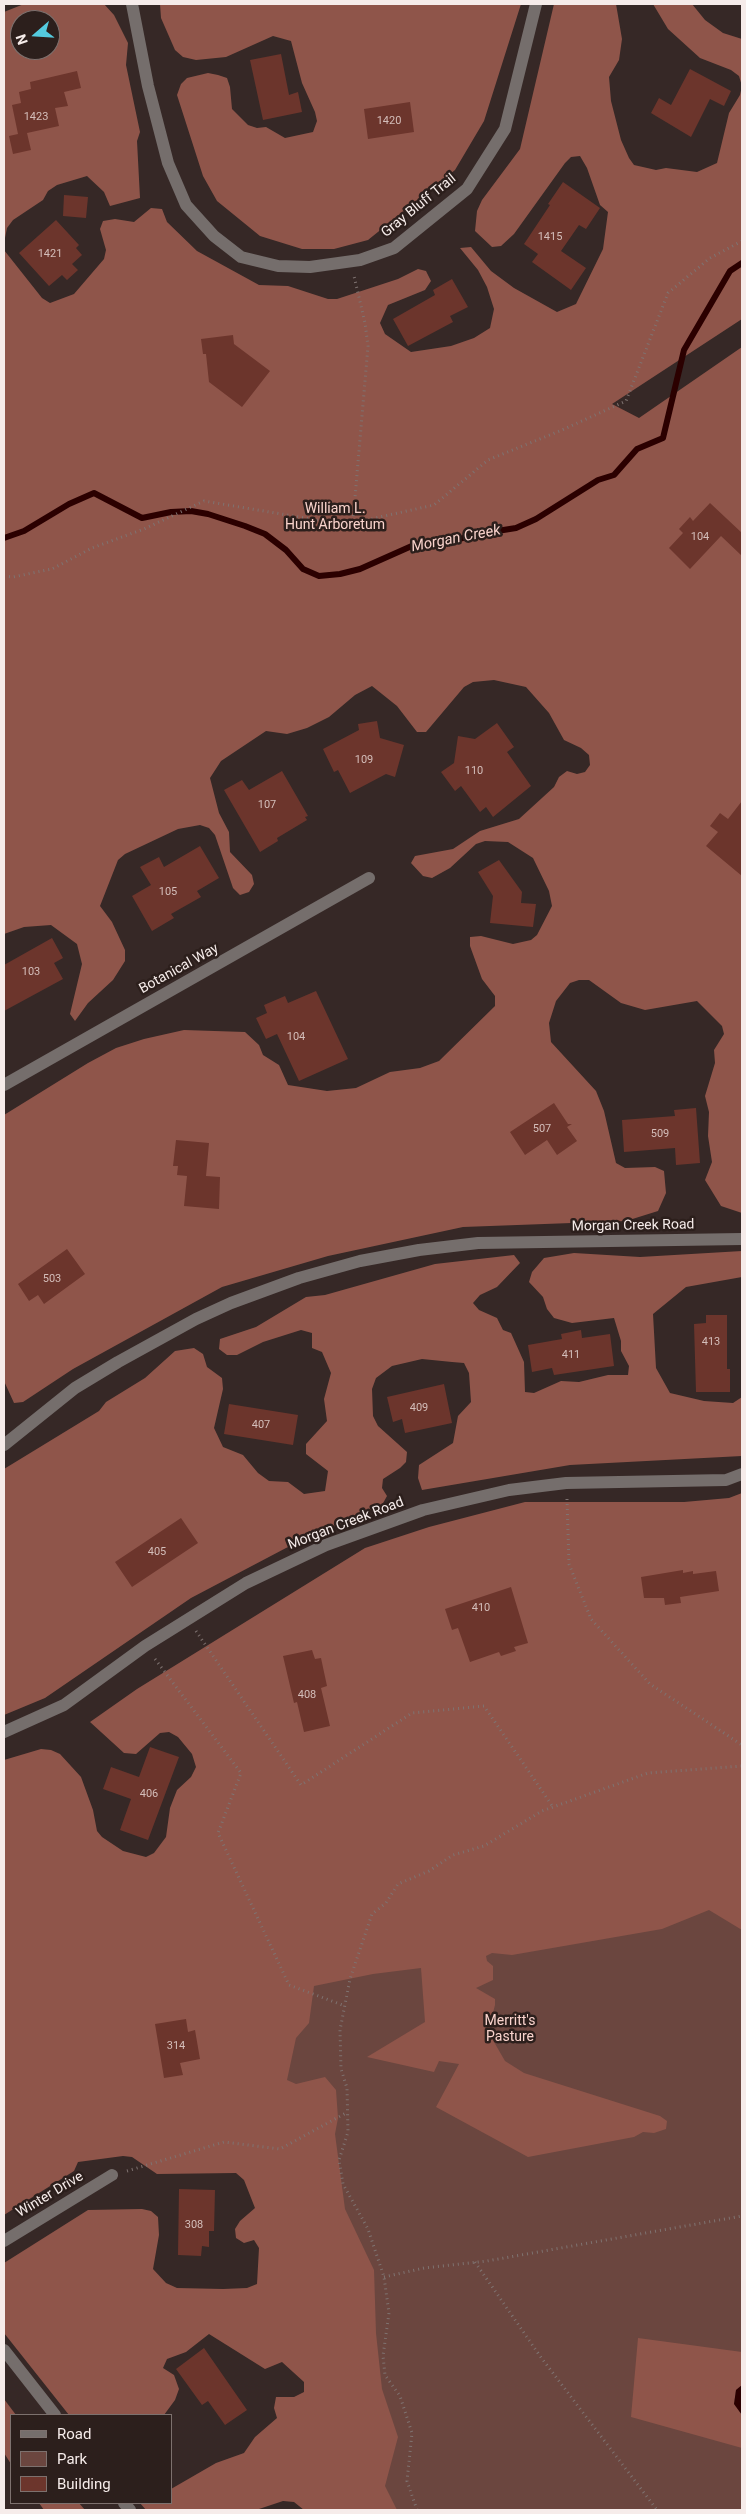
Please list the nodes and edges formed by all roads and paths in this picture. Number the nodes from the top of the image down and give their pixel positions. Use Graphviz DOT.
graph roads {
  1 [pos="132,4"];
  2 [pos="536,4"];
  3 [pos="742,241"];
  4 [pos="350,261"];
  5 [pos="353,521"];
  6 [pos="4,576"];
  7 [pos="370,878"];
  8 [pos="4,1085"];
  9 [pos="742,1239"];
  10 [pos="4,1445"];
  11 [pos="742,1474"];
  12 [pos="566,1483"];
  13 [pos="188,1619"];
  14 [pos="145,1646"];
  15 [pos="4,1732"];
  16 [pos="742,1745"];
  17 [pos="742,1766"];
  18 [pos="553,1807"];
  19 [pos="345,2006"];
  20 [pos="346,2113"];
  21 [pos="112,2175"];
  22 [pos="742,2216"];
  23 [pos="4,2241"];
  24 [pos="475,2262"];
  25 [pos="384,2277"];
  26 [pos="4,2350"];
  27 [pos="54,2414"];
  28 [pos="417,2510"];
  29 [pos="657,2510"];
  1 -- 4 [label="street, Gray Bluff Trail"];
  2 -- 4 [label="street, Gray Bluff Trail"];
  3 -- 5 [label="path"];
  4 -- 5 [label="path"];
  5 -- 6 [label="path"];
  7 -- 8 [label="street, Botanical Way"];
  9 -- 10 [label="street, Morgan Creek Road"];
  11 -- 12 [label="street, Morgan Creek Road"];
  12 -- 13 [label="street, Morgan Creek Road"];
  12 -- 16 [label="path"];
  13 -- 14 [label="street, Morgan Creek Road"];
  13 -- 18 [label="path"];
  14 -- 15 [label="street, Morgan Creek Road"];
  14 -- 19 [label="path"];
  17 -- 18 [label="path"];
  18 -- 19 [label="path"];
  19 -- 20 [label="path"];
  20 -- 21 [label="path"];
  20 -- 25 [label="path"];
  21 -- 23 [label="street, Winter Drive"];
  22 -- 24 [label="path"];
  24 -- 25 [label="path"];
  24 -- 29 [label="path"];
  25 -- 28 [label="path"];
  26 -- 27 [label="street"];
}
